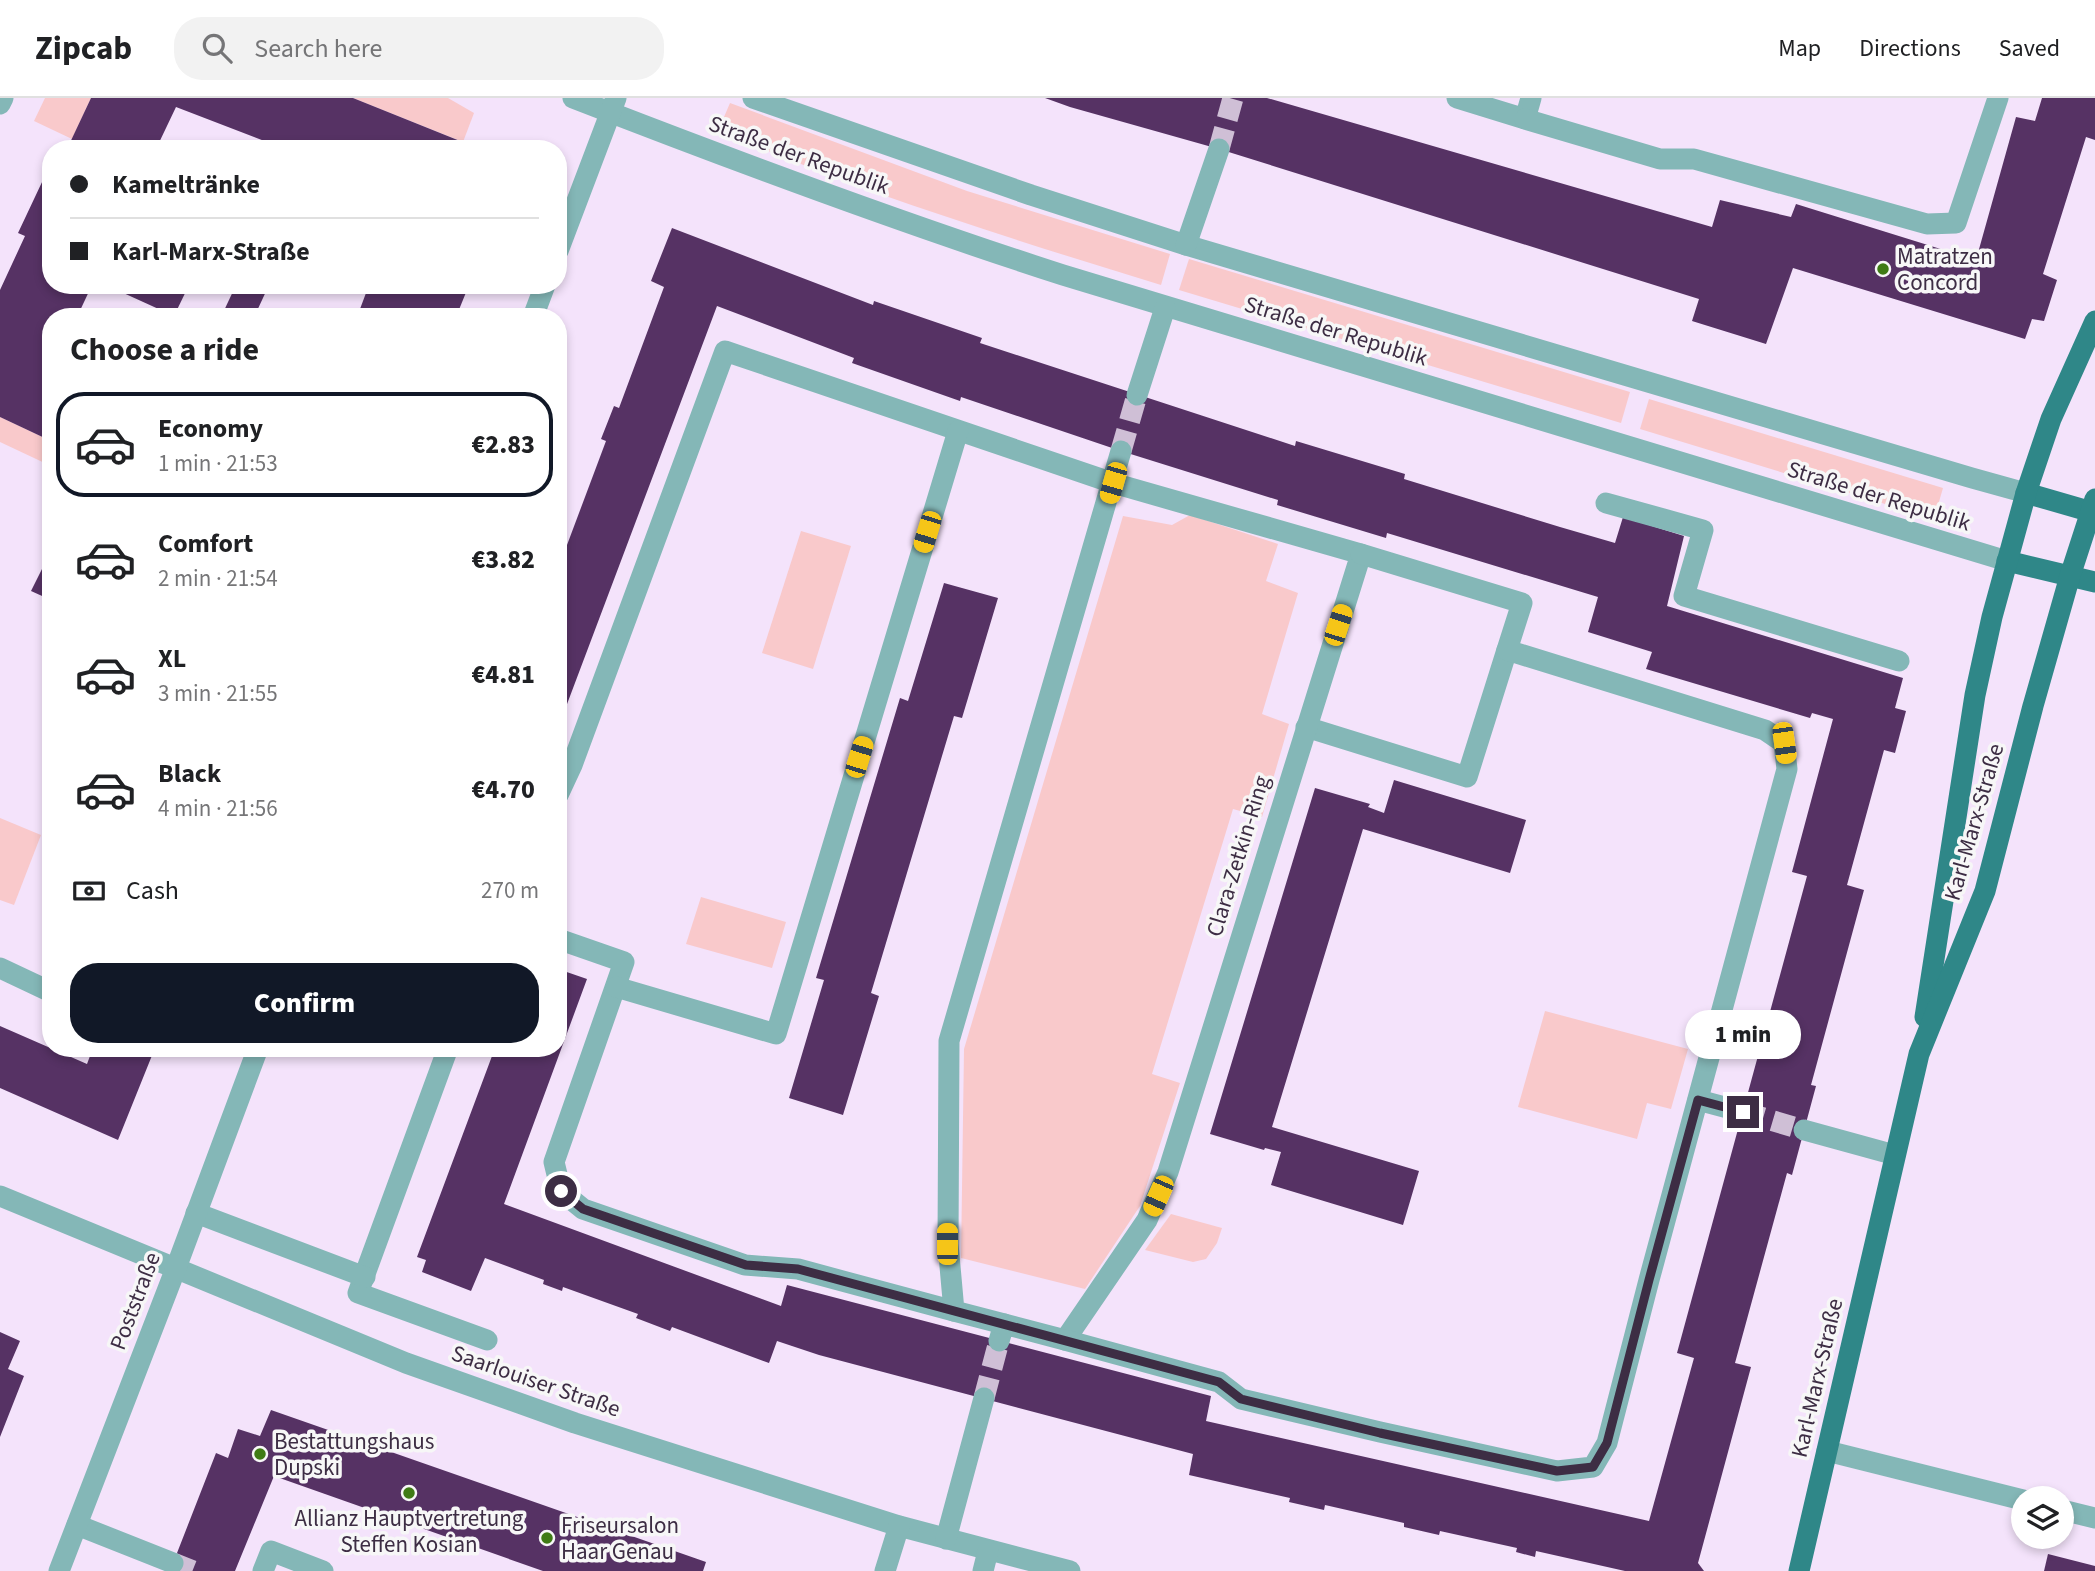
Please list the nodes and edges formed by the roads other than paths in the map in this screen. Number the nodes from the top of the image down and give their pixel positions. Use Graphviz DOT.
graph roads {
  1 [pos="3,98"];
  2 [pos="573,98"];
  3 [pos="753,98"];
  4 [pos="1457,98"];
  5 [pos="1531,98"];
  6 [pos="1998,98"];
  7 [pos="0,104"];
  8 [pos="613,105"];
  9 [pos="1525,119"];
  10 [pos="1219,149"];
  11 [pos="567,227"];
  12 [pos="1186,245"];
  13 [pos="1166,307"];
  14 [pos="2095,321"];
  15 [pos="1137,395"];
  16 [pos="958,431"];
  17 [pos="1121,451"];
  18 [pos="1113,483"];
  19 [pos="2026,493"];
  20 [pos="1606,503"];
  21 [pos="2093,508"];
  22 [pos="1361,554"];
  23 [pos="2007,561"];
  24 [pos="2070,576"];
  25 [pos="2095,582"];
  26 [pos="1507,650"];
  27 [pos="1899,661"];
  28 [pos="1306,727"];
  29 [pos="567,775"];
  30 [pos="567,942"];
  31 [pos="0,968"];
  32 [pos="616,986"];
  33 [pos="42,988"];
  34 [pos="1919,1054"];
  35 [pos="255,1057"];
  36 [pos="445,1057"];
  37 [pos="1698,1100"];
  38 [pos="1743,1112"];
  39 [pos="1804,1130"];
  40 [pos="1895,1156"];
  41 [pos="0,1196"];
  42 [pos="196,1213"];
  43 [pos="176,1268"];
  44 [pos="365,1277"];
  45 [pos="954,1311"];
  46 [pos="487,1340"];
  47 [pos="1065,1340"];
  48 [pos="984,1398"];
  49 [pos="1827,1451"];
  50 [pos="2011,1497"];
  51 [pos="2074,1513"];
  52 [pos="2095,1518"];
  53 [pos="77,1525"];
  54 [pos="899,1526"];
  55 [pos="946,1539"];
  56 [pos="986,1561"];
  57 [pos="173,1563"];
  58 [pos="59,1571"];
  59 [pos="264,1571"];
  60 [pos="323,1571"];
  61 [pos="885,1571"];
  62 [pos="1070,1571"];
  63 [pos="1799,1571"];
  1 -- 7 [label="street"];
  2 -- 8 [label="street, Straße der Republik"];
  3 -- 12 [label="street, Straße der Republik"];
  4 -- 9 [label="street"];
  5 -- 9 [label="street"];
  6 -- 9 [label="street"];
  8 -- 11 [label="street"];
  8 -- 13 [label="street, Straße der Republik"];
  10 -- 12 [label="street"];
  12 -- 19 [label="street, Straße der Republik"];
  13 -- 15 [label="street"];
  13 -- 23 [label="street, Straße der Republik"];
  14 -- 19 [label="main road"];
  16 -- 18 [label="street"];
  16 -- 29 [label="street"];
  16 -- 32 [label="street"];
  17 -- 18 [label="street"];
  18 -- 22 [label="street"];
  18 -- 45 [label="street"];
  19 -- 21 [label="main road, Straße der Republik"];
  19 -- 23 [label="main road"];
  20 -- 27 [label="street"];
  21 -- 24 [label="main road, Karl-Marx-Straße"];
  22 -- 26 [label="street"];
  22 -- 28 [label="street, Clara-Zetkin-Ring"];
  23 -- 24 [label="main road, Straße der Republik"];
  23 -- 34 [label="main road"];
  24 -- 25 [label="main road, Straße der Republik"];
  24 -- 34 [label="main road, Karl-Marx-Straße"];
  26 -- 28 [label="street"];
  26 -- 37 [label="street"];
  28 -- 47 [label="street, Clara-Zetkin-Ring"];
  30 -- 32 [label="street"];
  31 -- 33 [label="street"];
  32 -- 45 [label="street"];
  34 -- 40 [label="main road, Karl-Marx-Straße"];
  35 -- 42 [label="street, Poststraße"];
  36 -- 44 [label="street"];
  37 -- 38 [label="street"];
  37 -- 47 [label="street"];
  39 -- 40 [label="street"];
  40 -- 49 [label="main road, Karl-Marx-Straße"];
  41 -- 43 [label="street, Saarlouiser Straße"];
  42 -- 43 [label="street, Poststraße"];
  42 -- 44 [label="street"];
  43 -- 53 [label="street, Poststraße"];
  43 -- 54 [label="street, Saarlouiser Straße"];
  44 -- 46 [label="street"];
  45 -- 47 [label="street"];
  48 -- 55 [label="street"];
  49 -- 50 [label="street"];
  49 -- 63 [label="main road, Karl-Marx-Straße"];
  51 -- 52 [label="street"];
  53 -- 57 [label="street"];
  53 -- 58 [label="street, Poststraße"];
  54 -- 55 [label="street, Saarlouiser Straße"];
  54 -- 61 [label="street"];
  55 -- 56 [label="street, Saarlouiser Straße"];
  56 -- 62 [label="street, Saarlouiser Straße"];
  59 -- 60 [label="street"];
}
